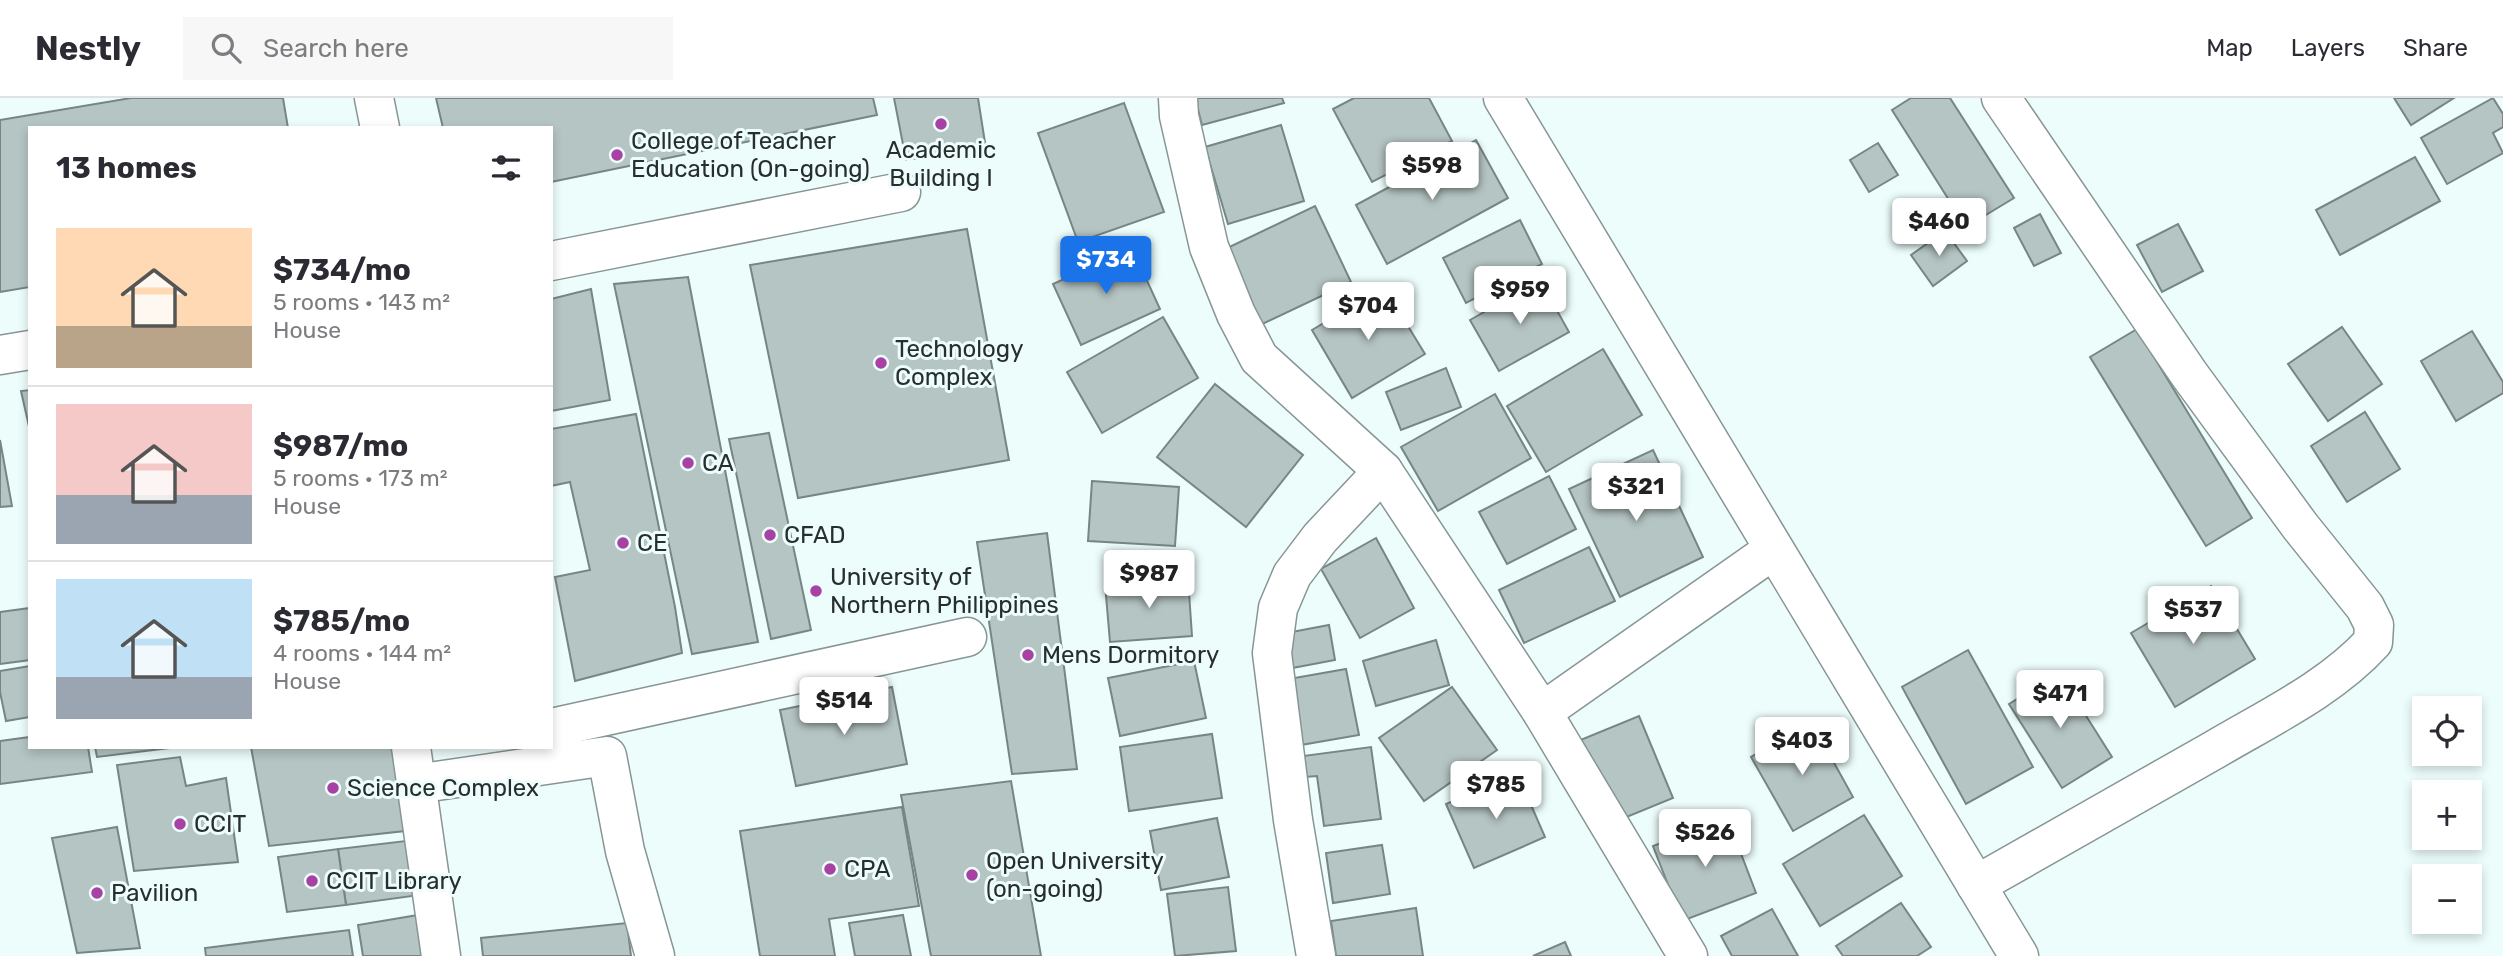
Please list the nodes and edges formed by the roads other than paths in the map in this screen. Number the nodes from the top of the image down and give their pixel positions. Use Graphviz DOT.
graph roads {
  1 [pos="374,98"];
  2 [pos="1178,98"];
  3 [pos="1503,98"];
  4 [pos="2001,98"];
  5 [pos="380,126"];
  6 [pos="901,192"];
  7 [pos="553,261"];
  8 [pos="28,350"];
  9 [pos="0,355"];
  10 [pos="1383,471"];
  11 [pos="1773,550"];
  12 [pos="967,637"];
  13 [pos="1542,712"];
  14 [pos="553,728"];
  15 [pos="501,759"];
  16 [pos="413,765"];
  17 [pos="1976,885"];
  18 [pos="440,956"];
  19 [pos="655,956"];
  20 [pos="1316,956"];
  21 [pos="1688,956"];
  22 [pos="2019,956"];
  1 -- 5 [label="street"];
  2 -- 10 [label="street"];
  3 -- 11 [label="street"];
  4 -- 17 [label="street"];
  6 -- 7 [label="street"];
  8 -- 9 [label="street"];
  10 -- 13 [label="street"];
  10 -- 20 [label="street"];
  11 -- 13 [label="street"];
  11 -- 17 [label="street"];
  12 -- 14 [label="street"];
  13 -- 21 [label="street"];
  15 -- 16 [label="street"];
  15 -- 19 [label="street"];
  16 -- 18 [label="street"];
  17 -- 22 [label="street"];
}
